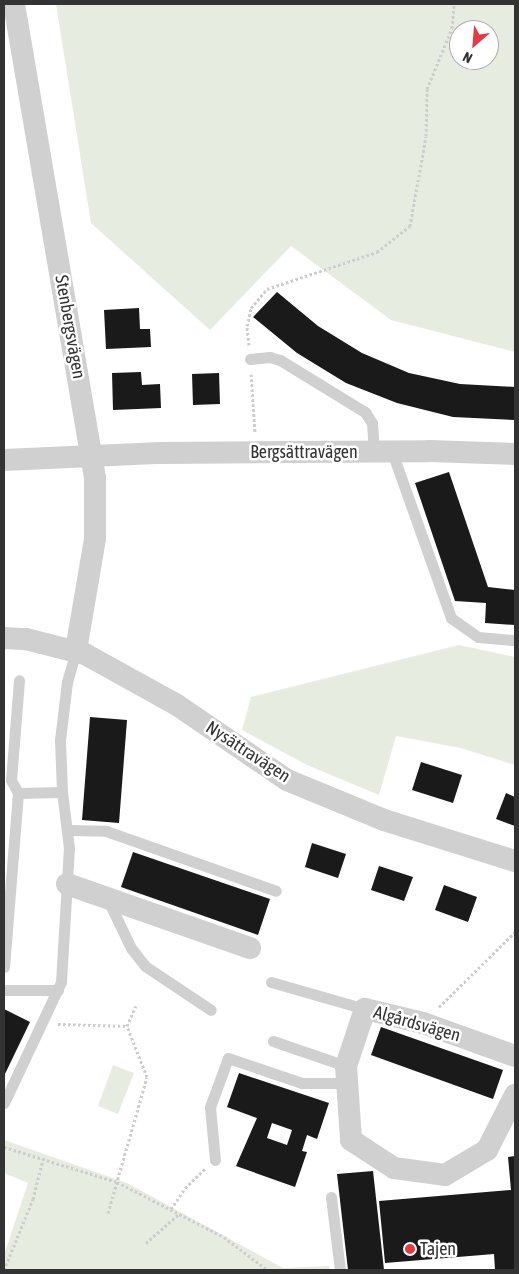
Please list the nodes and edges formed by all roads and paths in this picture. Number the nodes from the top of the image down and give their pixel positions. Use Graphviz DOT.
graph roads {
  1 [pos="14,4"];
  2 [pos="454,4"];
  3 [pos="250,359"];
  4 [pos="257,452"];
  5 [pos="383,452"];
  6 [pos="515,454"];
  7 [pos="92,458"];
  8 [pos="4,460"];
  9 [pos="4,638"];
  10 [pos="515,640"];
  11 [pos="76,650"];
  12 [pos="19,680"];
  13 [pos="62,792"];
  14 [pos="18,793"];
  15 [pos="67,830"];
  16 [pos="515,861"];
  17 [pos="67,884"];
  18 [pos="276,891"];
  19 [pos="107,898"];
  20 [pos="515,932"];
  21 [pos="250,948"];
  22 [pos="4,967"];
  23 [pos="271,982"];
  24 [pos="4,990"];
  25 [pos="58,990"];
  26 [pos="136,1006"];
  27 [pos="365,1009"];
  28 [pos="211,1010"];
  29 [pos="43,1024"];
  30 [pos="423,1024"];
  31 [pos="127,1026"];
  32 [pos="274,1041"];
  33 [pos="515,1056"];
  34 [pos="346,1075"];
  35 [pos="515,1095"];
  36 [pos="4,1103"];
  37 [pos="4,1146"];
  38 [pos="43,1159"];
  39 [pos="215,1160"];
  40 [pos="116,1182"];
  41 [pos="331,1196"];
  42 [pos="171,1209"];
  43 [pos="108,1213"];
  44 [pos="180,1214"];
  45 [pos="146,1243"];
  46 [pos="4,1270"];
  47 [pos="268,1270"];
  48 [pos="340,1270"];
  1 -- 7 [label="street, Stenbergsvägen"];
  2 -- 3 [label="path"];
  3 -- 4 [label="path"];
  3 -- 5 [label="lane"];
  4 -- 5 [label="street, Bergsättravägen"];
  4 -- 7 [label="street, Bergsättravägen"];
  5 -- 6 [label="street, Bergsättravägen"];
  5 -- 10 [label="lane"];
  7 -- 8 [label="street, Bergsättravägen"];
  7 -- 11 [label="street, Stenbergsvägen"];
  9 -- 11 [label="street, Nysättravägen"];
  11 -- 13 [label="lane"];
  11 -- 16 [label="street, Nysättravägen"];
  12 -- 14 [label="lane"];
  13 -- 14 [label="lane"];
  13 -- 15 [label="lane"];
  14 -- 22 [label="lane"];
  15 -- 17 [label="lane"];
  15 -- 18 [label="lane"];
  17 -- 19 [label="street"];
  17 -- 25 [label="lane"];
  19 -- 21 [label="street"];
  19 -- 28 [label="lane"];
  20 -- 30 [label="path"];
  23 -- 27 [label="lane"];
  24 -- 25 [label="lane"];
  25 -- 29 [label="lane"];
  26 -- 31 [label="path"];
  27 -- 30 [label="street, Algårdsvägen"];
  27 -- 34 [label="street, Algårdsvägen"];
  29 -- 31 [label="path"];
  29 -- 36 [label="lane"];
  30 -- 33 [label="street, Algårdsvägen"];
  31 -- 40 [label="path"];
  32 -- 34 [label="lane"];
  34 -- 35 [label="street, Algårdsvägen"];
  34 -- 39 [label="lane"];
  37 -- 38 [label="path"];
  38 -- 40 [label="path"];
  38 -- 46 [label="path"];
  39 -- 42 [label="path"];
  40 -- 42 [label="path"];
  40 -- 43 [label="path"];
  41 -- 48 [label="lane"];
  42 -- 44 [label="path"];
  44 -- 45 [label="path"];
  44 -- 47 [label="path"];
}
